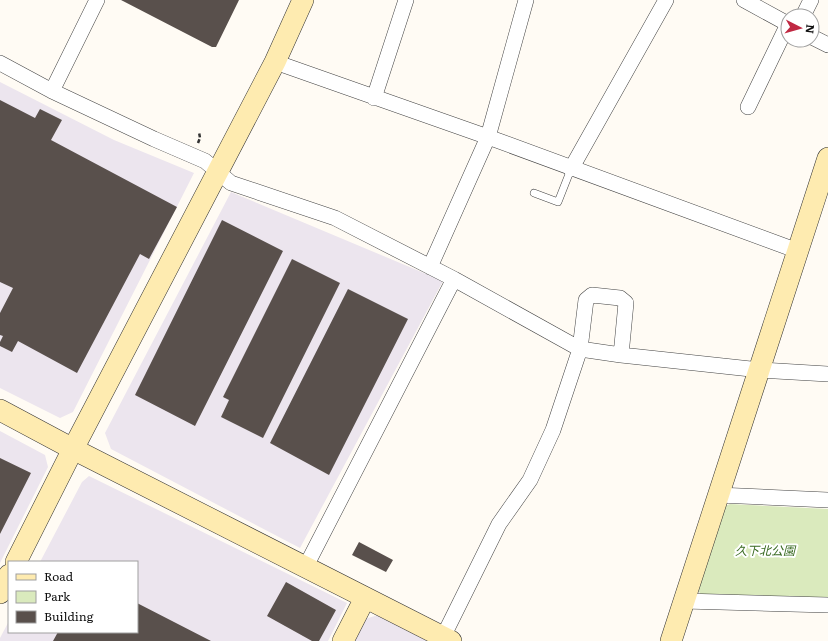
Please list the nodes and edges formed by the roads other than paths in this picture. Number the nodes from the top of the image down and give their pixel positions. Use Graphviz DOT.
graph roads {
  1 [pos="97,0"];
  2 [pos="303,0"];
  3 [pos="406,0"];
  4 [pos="526,0"];
  5 [pos="666,0"];
  6 [pos="744,0"];
  7 [pos="275,62"];
  8 [pos="0,63"];
  9 [pos="52,91"];
  10 [pos="374,98"];
  11 [pos="748,107"];
  12 [pos="488,137"];
  13 [pos="828,158"];
  14 [pos="571,169"];
  15 [pos="218,171"];
  16 [pos="534,193"];
  17 [pos="798,251"];
  18 [pos="430,267"];
  19 [pos="454,279"];
  20 [pos="580,349"];
  21 [pos="621,356"];
  22 [pos="760,370"];
  23 [pos="828,374"];
  24 [pos="0,410"];
  25 [pos="73,449"];
  26 [pos="718,495"];
  27 [pos="828,500"];
  28 [pos="17,561"];
  29 [pos="305,568"];
  30 [pos="8,577"];
  31 [pos="0,593"];
  32 [pos="365,598"];
  33 [pos="684,602"];
  34 [pos="828,605"];
  35 [pos="447,639"];
  36 [pos="343,641"];
  37 [pos="671,641"];
  1 -- 9 [label="street"];
  2 -- 7 [label="street"];
  3 -- 10 [label="street"];
  4 -- 12 [label="street"];
  5 -- 14 [label="street"];
  6 -- 11 [label="street"];
  7 -- 10 [label="street"];
  7 -- 15 [label="street"];
  8 -- 9 [label="street"];
  9 -- 15 [label="street"];
  10 -- 12 [label="street"];
  12 -- 14 [label="street"];
  12 -- 18 [label="street"];
  13 -- 17 [label="street"];
  14 -- 16 [label="lane"];
  14 -- 17 [label="street"];
  15 -- 18 [label="street"];
  15 -- 25 [label="street"];
  17 -- 22 [label="street"];
  18 -- 19 [label="street"];
  19 -- 20 [label="street"];
  19 -- 29 [label="street"];
  20 -- 21 [label="street"];
  20 -- 21 [label="street"];
  20 -- 35 [label="street"];
  21 -- 22 [label="street"];
  22 -- 23 [label="street"];
  22 -- 26 [label="street"];
  24 -- 25 [label="street"];
  25 -- 28 [label="street"];
  25 -- 29 [label="street"];
  26 -- 27 [label="street"];
  26 -- 33 [label="street"];
  29 -- 32 [label="street"];
  30 -- 31 [label="street"];
  32 -- 35 [label="street"];
  32 -- 36 [label="street"];
  33 -- 34 [label="street"];
  33 -- 37 [label="street"];
}
